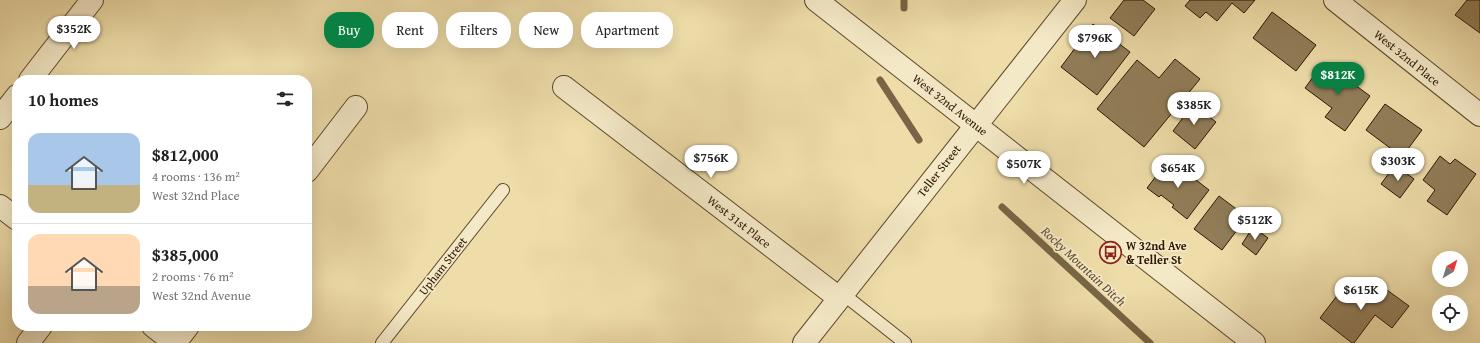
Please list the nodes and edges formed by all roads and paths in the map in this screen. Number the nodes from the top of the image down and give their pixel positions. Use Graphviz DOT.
graph roads {
  1 [pos="92,0"];
  2 [pos="816,0"];
  3 [pos="1075,0"];
  4 [pos="1335,0"];
  5 [pos="34,75"];
  6 [pos="564,87"];
  7 [pos="12,102"];
  8 [pos="356,107"];
  9 [pos="1480,115"];
  10 [pos="0,118"];
  11 [pos="976,125"];
  12 [pos="312,164"];
  13 [pos="503,190"];
  14 [pos="0,206"];
  15 [pos="12,215"];
  16 [pos="841,296"];
  17 [pos="37,331"];
  18 [pos="159,331"];
  19 [pos="184,331"];
  20 [pos="28,343"];
  21 [pos="175,343"];
  22 [pos="382,343"];
  23 [pos="804,343"];
  24 [pos="905,343"];
  25 [pos="1254,343"];
  1 -- 5 [label="street"];
  2 -- 11 [label="street, West 32nd Avenue"];
  3 -- 11 [label="street, Teller Street"];
  4 -- 9 [label="street, West 32nd Place"];
  6 -- 16 [label="street, West 31st Place"];
  7 -- 10 [label="street"];
  8 -- 12 [label="street"];
  11 -- 16 [label="street, Teller Street"];
  11 -- 25 [label="street, West 32nd Avenue"];
  13 -- 22 [label="lane, Upham Street"];
  14 -- 15 [label="street"];
  16 -- 23 [label="street, Teller Street"];
  16 -- 24 [label="lane, West 31st Place"];
  17 -- 20 [label="street"];
  18 -- 21 [label="street"];
  19 -- 21 [label="street"];
}
